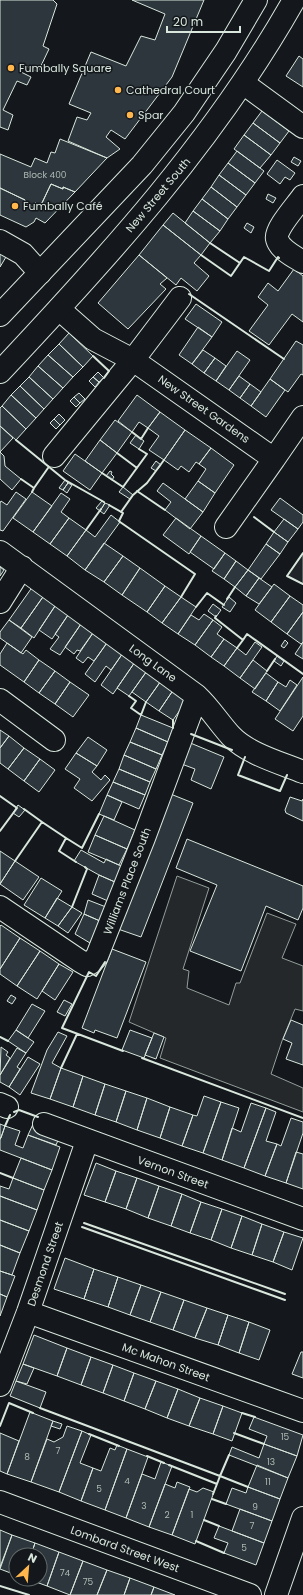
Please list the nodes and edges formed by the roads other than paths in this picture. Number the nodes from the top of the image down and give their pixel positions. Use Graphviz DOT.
graph roads {
  1 [pos="256,0"];
  2 [pos="294,0"];
  3 [pos="243,83"];
  4 [pos="303,127"];
  5 [pos="303,196"];
  6 [pos="0,241"];
  7 [pos="303,262"];
  8 [pos="40,273"];
  9 [pos="180,298"];
  10 [pos="59,309"];
  11 [pos="0,315"];
  12 [pos="133,360"];
  13 [pos="0,372"];
  14 [pos="303,417"];
  15 [pos="54,456"];
  16 [pos="274,459"];
  17 [pos="226,527"];
  18 [pos="0,552"];
  19 [pos="22,567"];
  20 [pos="0,602"];
  21 [pos="197,696"];
  22 [pos="0,700"];
  23 [pos="54,740"];
  24 [pos="303,772"];
  25 [pos="0,907"];
  26 [pos="44,1124"];
  27 [pos="87,1141"];
  28 [pos="303,1219"];
  29 [pos="28,1312"];
  30 [pos="0,1386"];
  31 [pos="303,1411"];
  32 [pos="0,1502"];
  33 [pos="303,1518"];
  34 [pos="250,1595"];
  35 [pos="276,1595"];
  1 -- 8 [label="street"];
  2 -- 3 [label="street, New Street South"];
  3 -- 4 [label="street"];
  3 -- 10 [label="street, New Street South"];
  5 -- 7 [label="street"];
  6 -- 8 [label="street"];
  8 -- 11 [label="street"];
  9 -- 12 [label="street"];
  10 -- 12 [label="street, New Street Gardens"];
  10 -- 13 [label="street, New Street South"];
  12 -- 15 [label="street"];
  12 -- 16 [label="street, New Street Gardens"];
  14 -- 16 [label="street"];
  16 -- 17 [label="street"];
  18 -- 19 [label="street, Long Lane"];
  19 -- 20 [label="street"];
  19 -- 21 [label="street, Long Lane"];
  21 -- 24 [label="street, Long Lane"];
  21 -- 25 [label="street, Williams Place South"];
  22 -- 23 [label="street"];
  26 -- 27 [label="street, Vernon Street"];
  27 -- 28 [label="street, Vernon Street"];
  27 -- 29 [label="street, Desmond Street"];
  29 -- 30 [label="street, Desmond Street"];
  29 -- 31 [label="street, Mc Mahon Street"];
  32 -- 34 [label="street, Lombard Street West"];
  33 -- 35 [label="street"];
}
